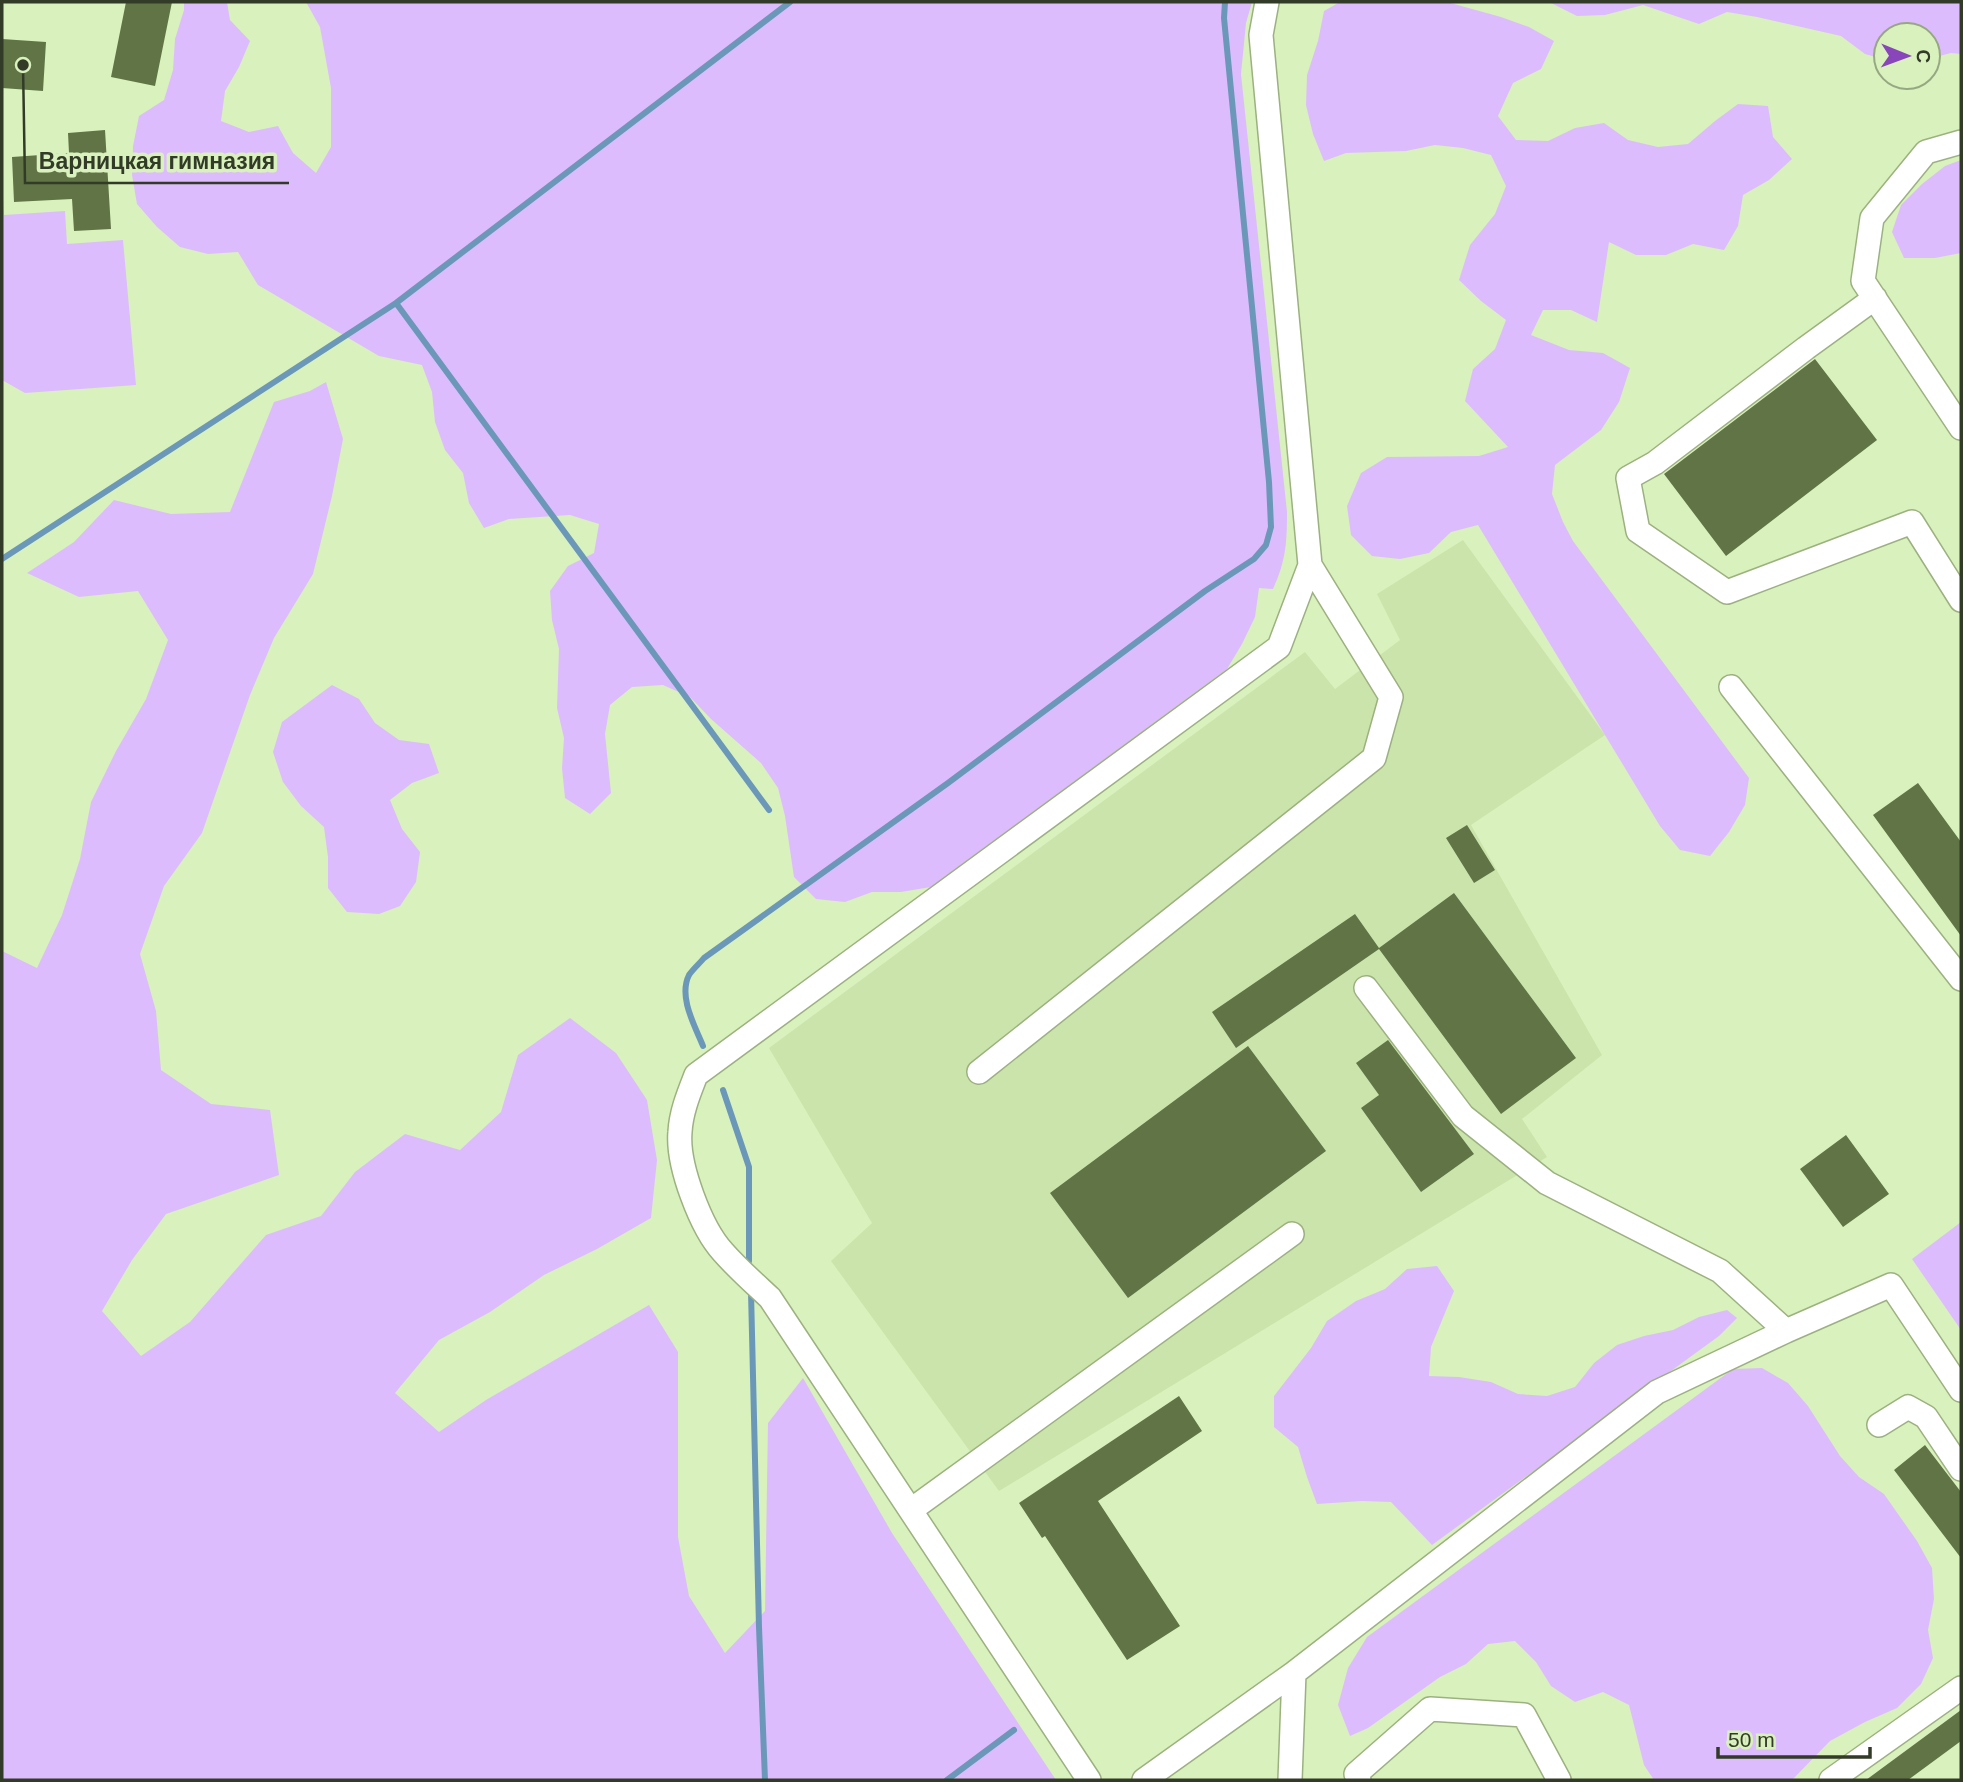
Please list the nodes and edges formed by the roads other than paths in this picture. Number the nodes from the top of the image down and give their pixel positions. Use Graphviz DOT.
graph roads {
  1 [pos="1268,2"];
  2 [pos="1961,142"];
  3 [pos="1875,298"];
  4 [pos="1961,428"];
  5 [pos="1310,565"];
  6 [pos="1961,600"];
  7 [pos="1731,687"];
  8 [pos="1961,979"];
  9 [pos="1366,988"];
  10 [pos="979,1072"];
  11 [pos="1292,1234"];
  12 [pos="1786,1331"];
  13 [pos="1961,1390"];
  14 [pos="1879,1425"];
  15 [pos="1961,1469"];
  16 [pos="911,1510"];
  17 [pos="1294,1673"];
  18 [pos="1961,1688"];
  19 [pos="1089,1780"];
  20 [pos="1144,1780"];
  21 [pos="1290,1780"];
  22 [pos="1359,1780"];
  23 [pos="1559,1780"];
  24 [pos="1831,1780"];
  1 -- 5 [label="lane"];
  2 -- 3 [label="lane"];
  3 -- 4 [label="lane"];
  3 -- 6 [label="lane"];
  5 -- 10 [label="lane"];
  5 -- 16 [label="lane"];
  7 -- 8 [label="lane"];
  9 -- 12 [label="lane"];
  11 -- 16 [label="lane"];
  12 -- 13 [label="lane"];
  12 -- 17 [label="lane"];
  14 -- 15 [label="lane"];
  16 -- 19 [label="lane"];
  17 -- 20 [label="lane"];
  17 -- 21 [label="lane"];
  18 -- 24 [label="lane"];
  22 -- 23 [label="lane"];
}
